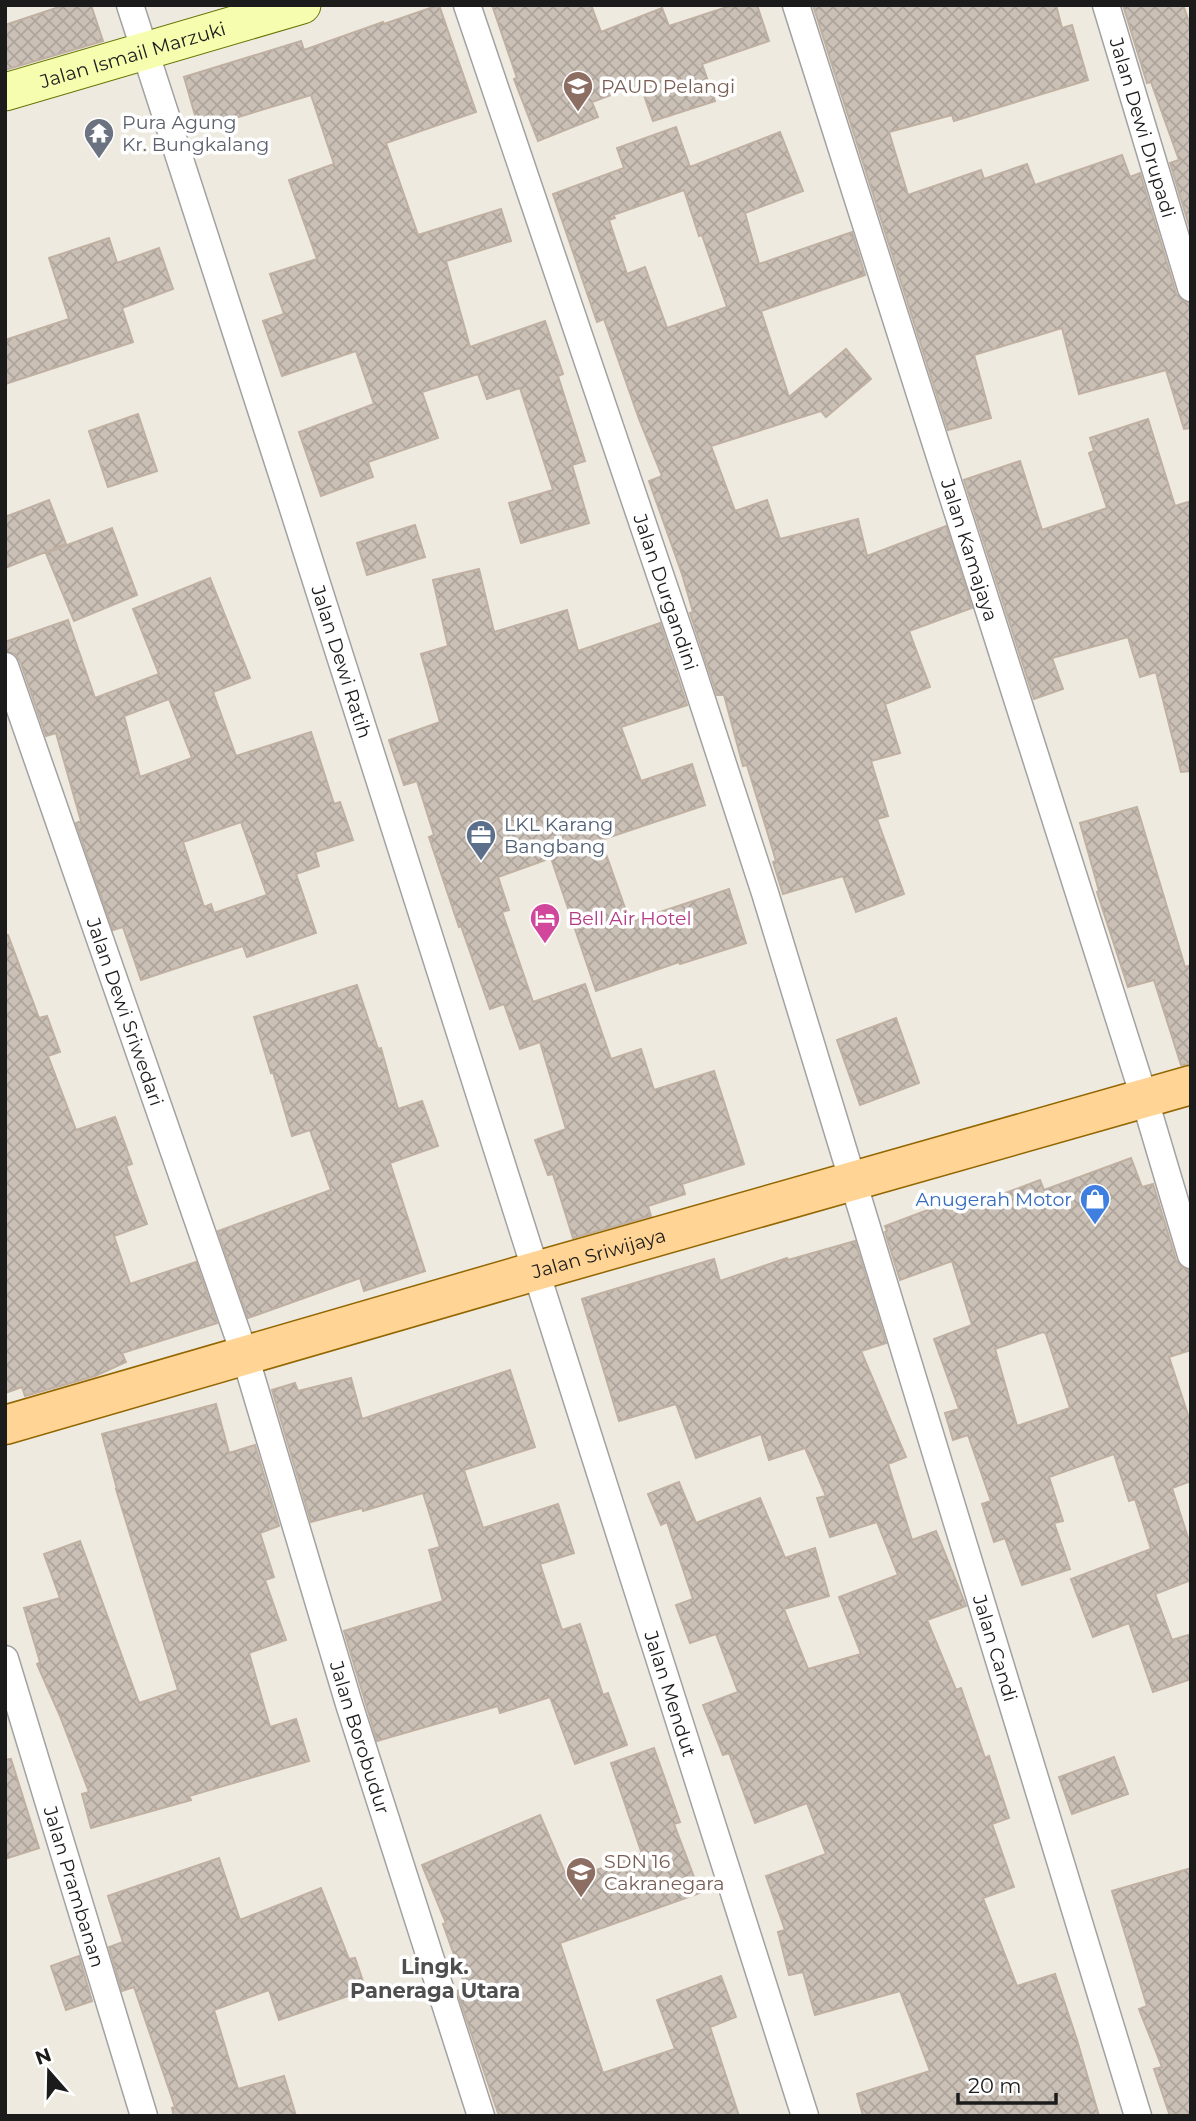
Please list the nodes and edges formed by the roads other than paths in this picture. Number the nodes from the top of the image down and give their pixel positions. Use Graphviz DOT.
graph roads {
  1 [pos="130,5"];
  2 [pos="302,5"];
  3 [pos="467,5"];
  4 [pos="796,5"];
  5 [pos="1106,5"];
  6 [pos="146,51"];
  7 [pos="5,92"];
  8 [pos="1191,288"];
  9 [pos="5,666"];
  10 [pos="1191,1085"];
  11 [pos="1144,1097"];
  12 [pos="854,1181"];
  13 [pos="1191,1255"];
  14 [pos="536,1271"];
  15 [pos="245,1356"];
  16 [pos="5,1425"];
  17 [pos="5,1659"];
  18 [pos="144,2116"];
  19 [pos="481,2116"];
  20 [pos="806,2116"];
  21 [pos="1138,2116"];
  1 -- 6 [label="street, Jalan Dewi Ratih"];
  2 -- 6 [label="street, Jalan Ismail Marzuki"];
  3 -- 12 [label="street, Jalan Durgandini"];
  4 -- 11 [label="street, Jalan Kamajaya"];
  5 -- 8 [label="street, Jalan Dewi Drupadi"];
  6 -- 7 [label="street, Jalan Ismail Marzuki"];
  6 -- 14 [label="street, Jalan Dewi Ratih"];
  9 -- 15 [label="street, Jalan Dewi Sriwedari"];
  10 -- 11 [label="main road, Jalan Sriwijaya"];
  11 -- 12 [label="main road, Jalan Sriwijaya"];
  11 -- 13 [label="street, Jalan Kamajaya"];
  12 -- 14 [label="main road, Jalan Sriwijaya"];
  12 -- 21 [label="street, Jalan Candi"];
  14 -- 15 [label="main road, Jalan Sriwijaya"];
  14 -- 20 [label="street, Jalan Mendut"];
  15 -- 16 [label="main road, Jalan Sriwijaya"];
  15 -- 19 [label="street, Jalan Borobudur"];
  17 -- 18 [label="street, Jalan Prambanan"];
}
